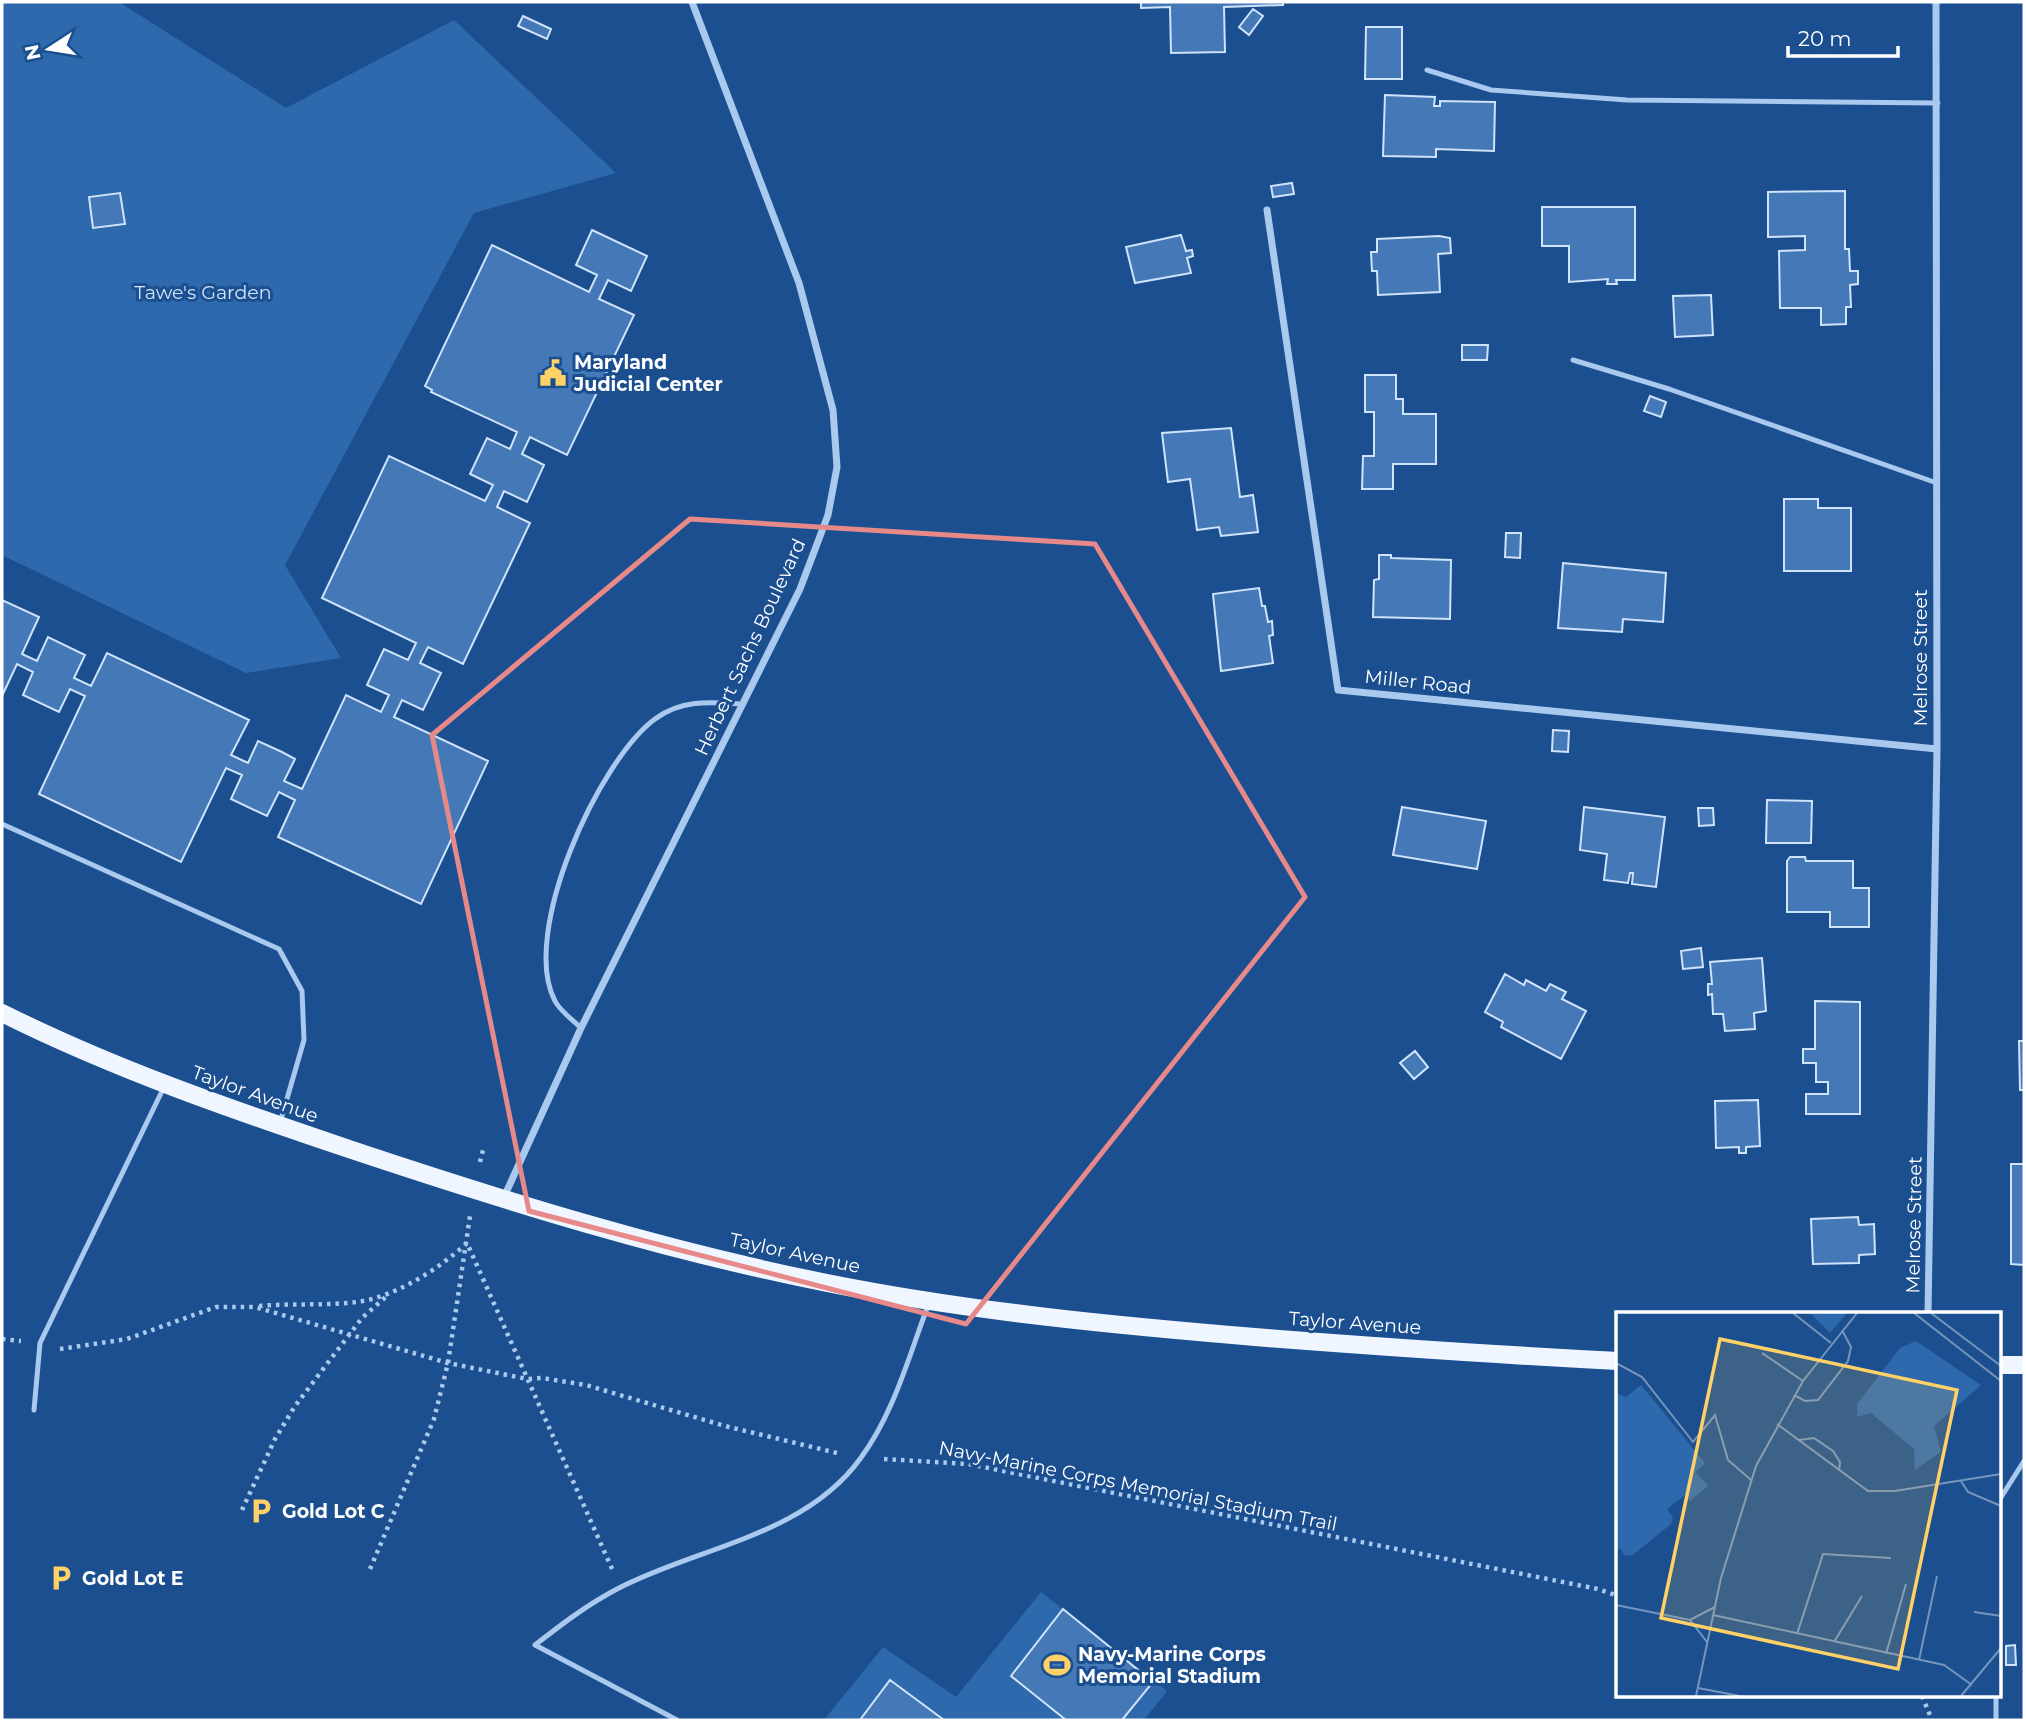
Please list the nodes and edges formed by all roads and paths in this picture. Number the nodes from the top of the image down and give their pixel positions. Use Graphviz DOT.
graph roads {
  1 [pos="692,2"];
  2 [pos="1936,2"];
  3 [pos="1427,70"];
  4 [pos="1938,103"];
  5 [pos="1267,210"];
  6 [pos="1573,360"];
  7 [pos="1934,482"];
  8 [pos="741,704"];
  9 [pos="1937,749"];
  10 [pos="2,824"];
  11 [pos="2,1013"];
  12 [pos="581,1028"];
  13 [pos="165,1084"];
  14 [pos="280,1126"];
  15 [pos="484,1150"];
  16 [pos="473,1190"];
  17 [pos="502,1201"];
  18 [pos="467,1243"];
  19 [pos="392,1291"];
  20 [pos="930,1300"];
  21 [pos="255,1307"];
  22 [pos="1928,1312"];
  23 [pos="349,1336"];
  24 [pos="2,1339"];
  25 [pos="40,1343"];
  26 [pos="1616,1361"];
  27 [pos="448,1363"];
  28 [pos="2002,1365"];
  29 [pos="2024,1365"];
  30 [pos="527,1379"];
  31 [pos="34,1410"];
  32 [pos="861,1458"];
  33 [pos="2024,1461"];
  34 [pos="2002,1496"];
  35 [pos="242,1510"];
  36 [pos="370,1569"];
  37 [pos="620,1588"];
  38 [pos="1616,1595"];
  39 [pos="1923,1698"];
  40 [pos="1996,1698"];
  41 [pos="677,1720"];
  42 [pos="1932,1720"];
  43 [pos="1996,1720"];
  1 -- 8 [label="street, Herbert Sachs Boulevard"];
  2 -- 4 [label="street, Melrose Street"];
  3 -- 4 [label="lane"];
  4 -- 7 [label="street, Melrose Street"];
  5 -- 9 [label="street, Miller Road"];
  6 -- 7 [label="lane"];
  7 -- 9 [label="street, Melrose Street"];
  8 -- 12 [label="street, Herbert Sachs Boulevard"];
  8 -- 12 [label="lane"];
  9 -- 22 [label="street, Melrose Street"];
  10 -- 14 [label="lane"];
  11 -- 13 [label="main road, Taylor Avenue"];
  12 -- 17 [label="street, Herbert Sachs Boulevard"];
  13 -- 14 [label="main road, Taylor Avenue"];
  13 -- 25 [label="lane"];
  14 -- 16 [label="main road, Taylor Avenue"];
  15 -- 16 [label="path"];
  16 -- 17 [label="main road, Taylor Avenue"];
  16 -- 18 [label="path"];
  17 -- 20 [label="main road, Taylor Avenue"];
  18 -- 19 [label="path"];
  18 -- 27 [label="path"];
  18 -- 30 [label="path"];
  19 -- 21 [label="path"];
  19 -- 23 [label="path"];
  20 -- 26 [label="main road, Taylor Avenue"];
  20 -- 32 [label="lane"];
  21 -- 23 [label="path, Navy-Marine Corps Memorial Stadium Trail"];
  21 -- 25 [label="path, Navy-Marine Corps Memorial Stadium Trail"];
  23 -- 27 [label="path, Navy-Marine Corps Memorial Stadium Trail"];
  23 -- 35 [label="path"];
  24 -- 25 [label="path, Navy-Marine Corps Memorial Stadium Trail"];
  25 -- 31 [label="lane"];
  27 -- 30 [label="path, Navy-Marine Corps Memorial Stadium Trail"];
  27 -- 36 [label="path"];
  28 -- 29 [label="main road"];
  30 -- 32 [label="path, Navy-Marine Corps Memorial Stadium Trail"];
  30 -- 37 [label="path"];
  32 -- 37 [label="lane"];
  32 -- 38 [label="path, Navy-Marine Corps Memorial Stadium Trail"];
  33 -- 34 [label="lane"];
  37 -- 41 [label="lane"];
  39 -- 42 [label="path"];
  40 -- 43 [label="lane"];
}
